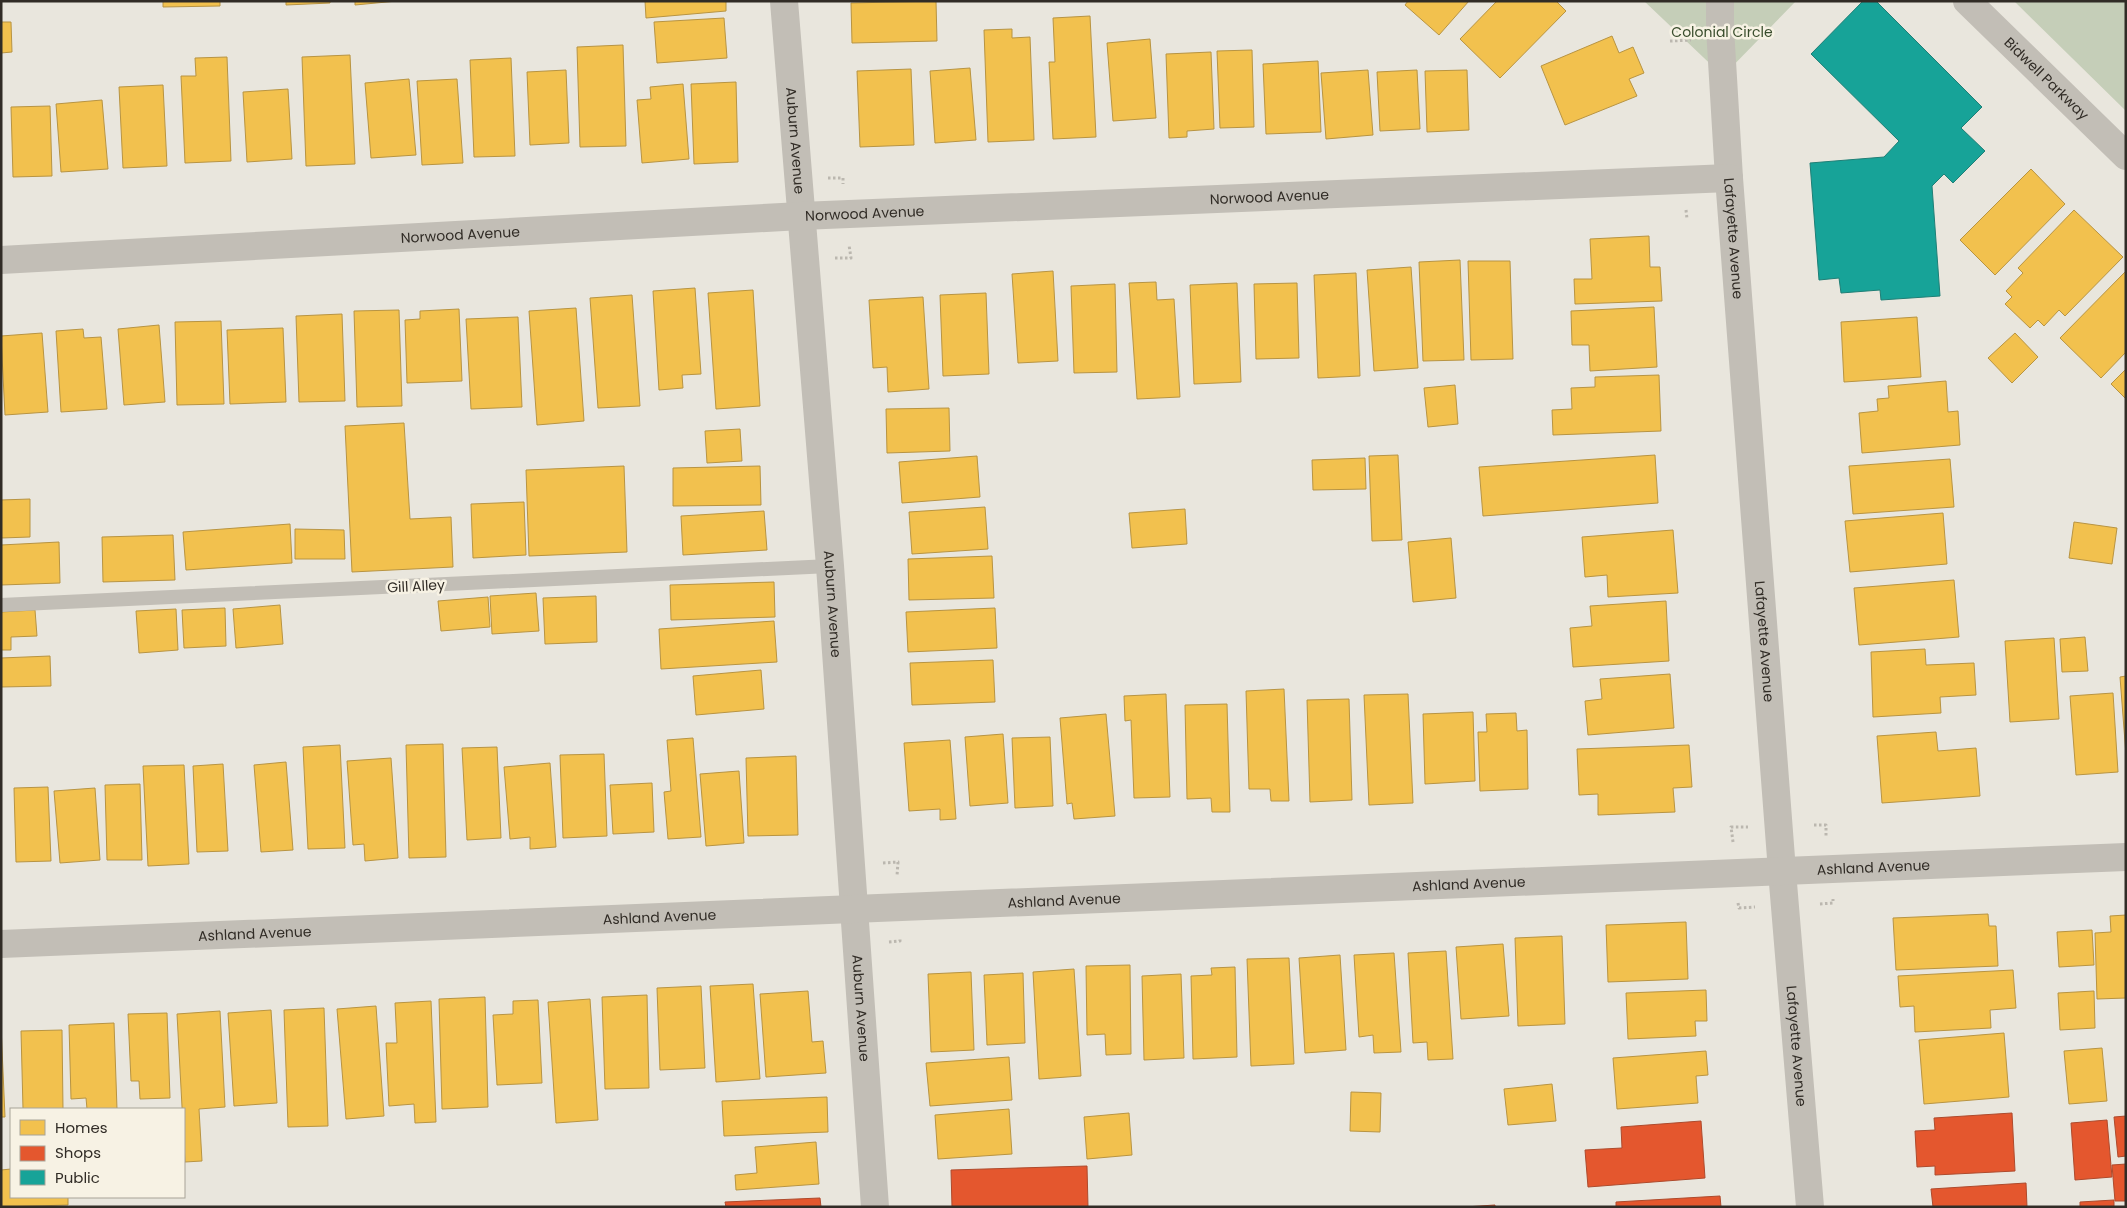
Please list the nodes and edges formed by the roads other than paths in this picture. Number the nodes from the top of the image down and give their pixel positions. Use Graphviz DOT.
graph roads {
  1 [pos="784,1"];
  2 [pos="1706,1"];
  3 [pos="1720,1"];
  4 [pos="1967,1"];
  5 [pos="1723,76"];
  6 [pos="2126,156"];
  7 [pos="1729,178"];
  8 [pos="801,216"];
  9 [pos="1,260"];
  10 [pos="830,566"];
  11 [pos="1,605"];
  12 [pos="2126,857"];
  13 [pos="1782,871"];
  14 [pos="854,908"];
  15 [pos="1,944"];
  16 [pos="875,1207"];
  17 [pos="1810,1207"];
  1 -- 8 [label="street, Auburn Avenue"];
  2 -- 5 [label="street, Lafayette Avenue"];
  3 -- 5 [label="street, Lafayette Avenue"];
  4 -- 6 [label="street, Bidwell Parkway"];
  5 -- 7 [label="street, Lafayette Avenue"];
  7 -- 8 [label="street, Norwood Avenue"];
  7 -- 13 [label="street, Lafayette Avenue"];
  8 -- 9 [label="street, Norwood Avenue"];
  8 -- 10 [label="street, Auburn Avenue"];
  10 -- 11 [label="lane, Gill Alley"];
  10 -- 14 [label="street, Auburn Avenue"];
  12 -- 13 [label="street, Ashland Avenue"];
  13 -- 14 [label="street, Ashland Avenue"];
  13 -- 17 [label="street, Lafayette Avenue"];
  14 -- 15 [label="street, Ashland Avenue"];
  14 -- 16 [label="street, Auburn Avenue"];
}
